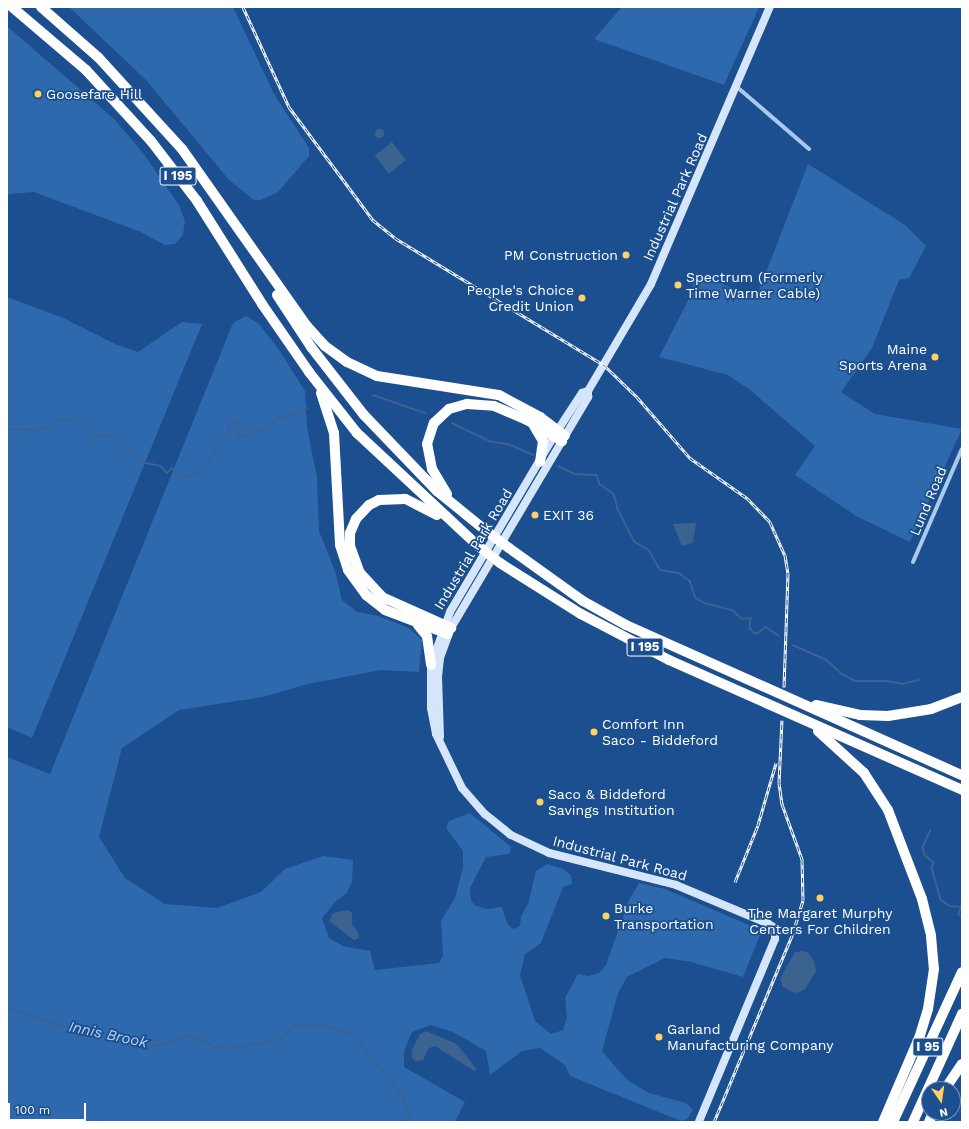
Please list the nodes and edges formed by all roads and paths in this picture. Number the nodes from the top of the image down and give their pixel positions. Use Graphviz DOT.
graph roads {
  1 [pos="12,7"];
  2 [pos="41,7"];
  3 [pos="770,7"];
  4 [pos="737,87"];
  5 [pos="809,149"];
  6 [pos="243,234"];
  7 [pos="309,372"];
  8 [pos="527,420"];
  9 [pos="560,436"];
  10 [pos="962,449"];
  11 [pos="540,462"];
  12 [pos="458,508"];
  13 [pos="477,545"];
  14 [pos="913,562"];
  15 [pos="411,621"];
  16 [pos="446,630"];
  17 [pos="431,665"];
  18 [pos="766,688"];
  19 [pos="962,697"];
  20 [pos="798,718"];
  21 [pos="439,738"];
  22 [pos="962,775"];
  23 [pos="962,790"];
  24 [pos="962,972"];
  25 [pos="962,1014"];
  26 [pos="962,1029"];
  27 [pos="962,1064"];
  28 [pos="938,1081"];
  29 [pos="950,1081"];
  30 [pos="699,1122"];
  31 [pos="883,1122"];
  32 [pos="893,1122"];
  33 [pos="913,1122"];
  1 -- 7 [label="highway, I 195"];
  2 -- 6 [label="highway, I 195"];
  3 -- 4 [label="main road, Industrial Park Road"];
  4 -- 5 [label="street"];
  4 -- 9 [label="main road, Industrial Park Road"];
  6 -- 9 [label="highway"];
  6 -- 12 [label="highway, I 195"];
  7 -- 13 [label="highway, I 195"];
  7 -- 15 [label="highway"];
  8 -- 9 [label="highway"];
  8 -- 11 [label="highway"];
  8 -- 12 [label="highway"];
  9 -- 11 [label="main road, Industrial Park Road"];
  9 -- 16 [label="main road, Industrial Park Road"];
  10 -- 14 [label="street, Lund Road"];
  11 -- 16 [label="main road, Industrial Park Road"];
  12 -- 18 [label="highway, I 195, bridge"];
  13 -- 16 [label="highway"];
  13 -- 20 [label="highway, I 195, bridge"];
  15 -- 16 [label="highway"];
  15 -- 17 [label="highway"];
  16 -- 17 [label="main road, Industrial Park Road"];
  16 -- 21 [label="main road, Industrial Park Road"];
  17 -- 21 [label="main road, Industrial Park Road"];
  18 -- 19 [label="highway"];
  18 -- 22 [label="highway"];
  20 -- 23 [label="highway"];
  20 -- 31 [label="highway"];
  21 -- 30 [label="main road, Industrial Park Road"];
  24 -- 32 [label="highway, I 95"];
  25 -- 33 [label="highway, I 95"];
  26 -- 28 [label="highway"];
  27 -- 29 [label="highway"];
}
